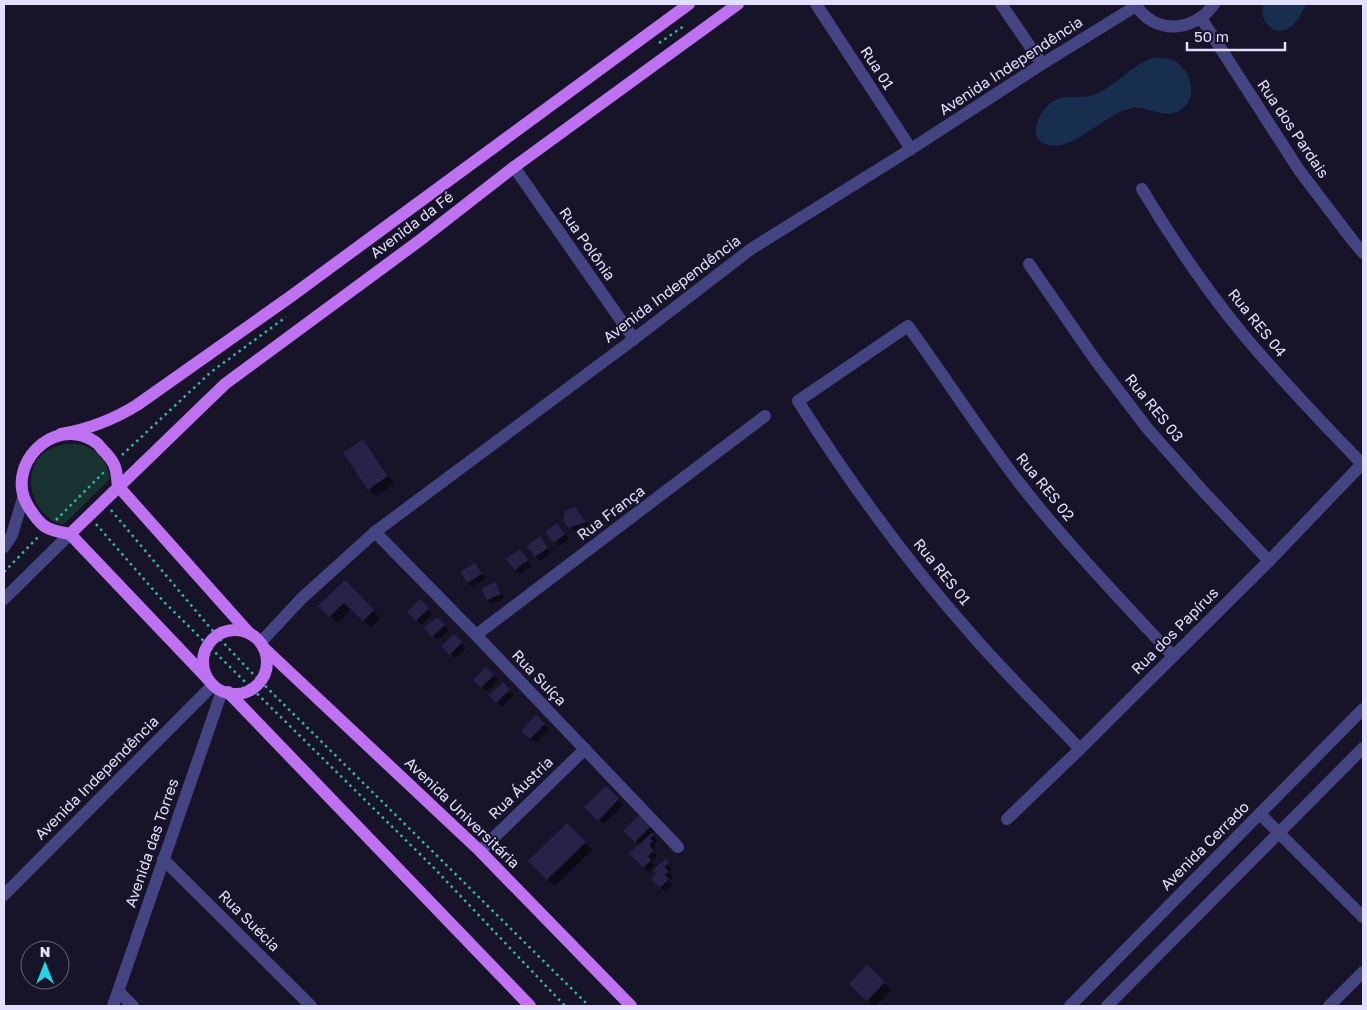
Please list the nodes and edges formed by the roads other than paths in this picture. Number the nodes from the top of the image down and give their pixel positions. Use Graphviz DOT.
graph roads {
  1 [pos="688,4"];
  2 [pos="738,4"];
  3 [pos="816,4"];
  4 [pos="1002,4"];
  5 [pos="1214,4"];
  6 [pos="1135,5"];
  7 [pos="1201,18"];
  8 [pos="1042,64"];
  9 [pos="911,149"];
  10 [pos="514,167"];
  11 [pos="1142,190"];
  12 [pos="1363,253"];
  13 [pos="1029,264"];
  14 [pos="634,339"];
  15 [pos="798,400"];
  16 [pos="765,416"];
  17 [pos="61,434"];
  18 [pos="1363,464"];
  19 [pos="118,486"];
  20 [pos="23,498"];
  21 [pos="375,532"];
  22 [pos="70,534"];
  23 [pos="4,547"];
  24 [pos="1269,561"];
  25 [pos="4,599"];
  26 [pos="249,633"];
  27 [pos="476,635"];
  28 [pos="263,646"];
  29 [pos="1174,656"];
  30 [pos="218,687"];
  31 [pos="1363,709"];
  32 [pos="1363,748"];
  33 [pos="585,749"];
  34 [pos="1080,749"];
  35 [pos="1260,814"];
  36 [pos="1007,818"];
  37 [pos="1278,833"];
  38 [pos="678,847"];
  39 [pos="480,851"];
  40 [pos="163,859"];
  41 [pos="4,895"];
  42 [pos="1363,917"];
  43 [pos="1363,972"];
  44 [pos="119,992"];
  45 [pos="114,1006"];
  46 [pos="132,1006"];
  47 [pos="311,1006"];
  48 [pos="530,1006"];
  49 [pos="631,1006"];
  50 [pos="1070,1006"];
  51 [pos="1107,1006"];
  52 [pos="1329,1006"];
  1 -- 17 [label="main road, Avenida da Fé"];
  2 -- 10 [label="main road, Avenida da Fé"];
  3 -- 9 [label="street, Rua 01"];
  4 -- 8 [label="street"];
  5 -- 7 [label="street"];
  6 -- 7 [label="street"];
  6 -- 8 [label="street, Avenida Independência"];
  7 -- 12 [label="street, Rua dos Pardais"];
  8 -- 9 [label="street, Avenida Independência"];
  9 -- 14 [label="street, Avenida Independência"];
  10 -- 14 [label="street, Rua Polônia"];
  10 -- 19 [label="main road, Avenida da Fé"];
  11 -- 18 [label="street, Rua RES 04"];
  13 -- 24 [label="street, Rua RES 03"];
  14 -- 21 [label="street, Avenida Independência"];
  15 -- 29 [label="street, Rua RES 02"];
  15 -- 34 [label="street, Rua RES 01"];
  16 -- 27 [label="street, Rua França"];
  17 -- 19 [label="main road"];
  17 -- 20 [label="main road"];
  18 -- 24 [label="street, Rua dos Papírus"];
  19 -- 22 [label="main road"];
  19 -- 26 [label="main road"];
  20 -- 22 [label="main road"];
  20 -- 23 [label="street"];
  21 -- 27 [label="street, Rua Suíça"];
  21 -- 28 [label="street, Avenida Independência"];
  22 -- 25 [label="street"];
  22 -- 30 [label="main road"];
  24 -- 29 [label="street, Rua dos Papírus"];
  26 -- 28 [label="main road"];
  26 -- 30 [label="main road"];
  27 -- 33 [label="street, Rua Suíça"];
  28 -- 30 [label="main road"];
  28 -- 39 [label="main road, Avenida Universitária"];
  29 -- 34 [label="street, Rua dos Papírus"];
  30 -- 40 [label="street, Avenida das Torres"];
  30 -- 41 [label="street, Avenida Independência"];
  30 -- 48 [label="main road"];
  31 -- 35 [label="street, Avenida Cerrado"];
  32 -- 37 [label="street"];
  33 -- 38 [label="street, Rua Suíça"];
  33 -- 39 [label="street, Rua Áustria"];
  34 -- 36 [label="street, Rua dos Papírus"];
  35 -- 37 [label="street"];
  35 -- 50 [label="street, Avenida Cerrado"];
  37 -- 42 [label="street"];
  37 -- 51 [label="street"];
  39 -- 49 [label="main road, Avenida Universitária"];
  40 -- 44 [label="street, Avenida das Torres"];
  40 -- 47 [label="street, Rua Suécia"];
  43 -- 52 [label="street"];
  44 -- 45 [label="street, Avenida das Torres"];
  44 -- 46 [label="street"];
}
